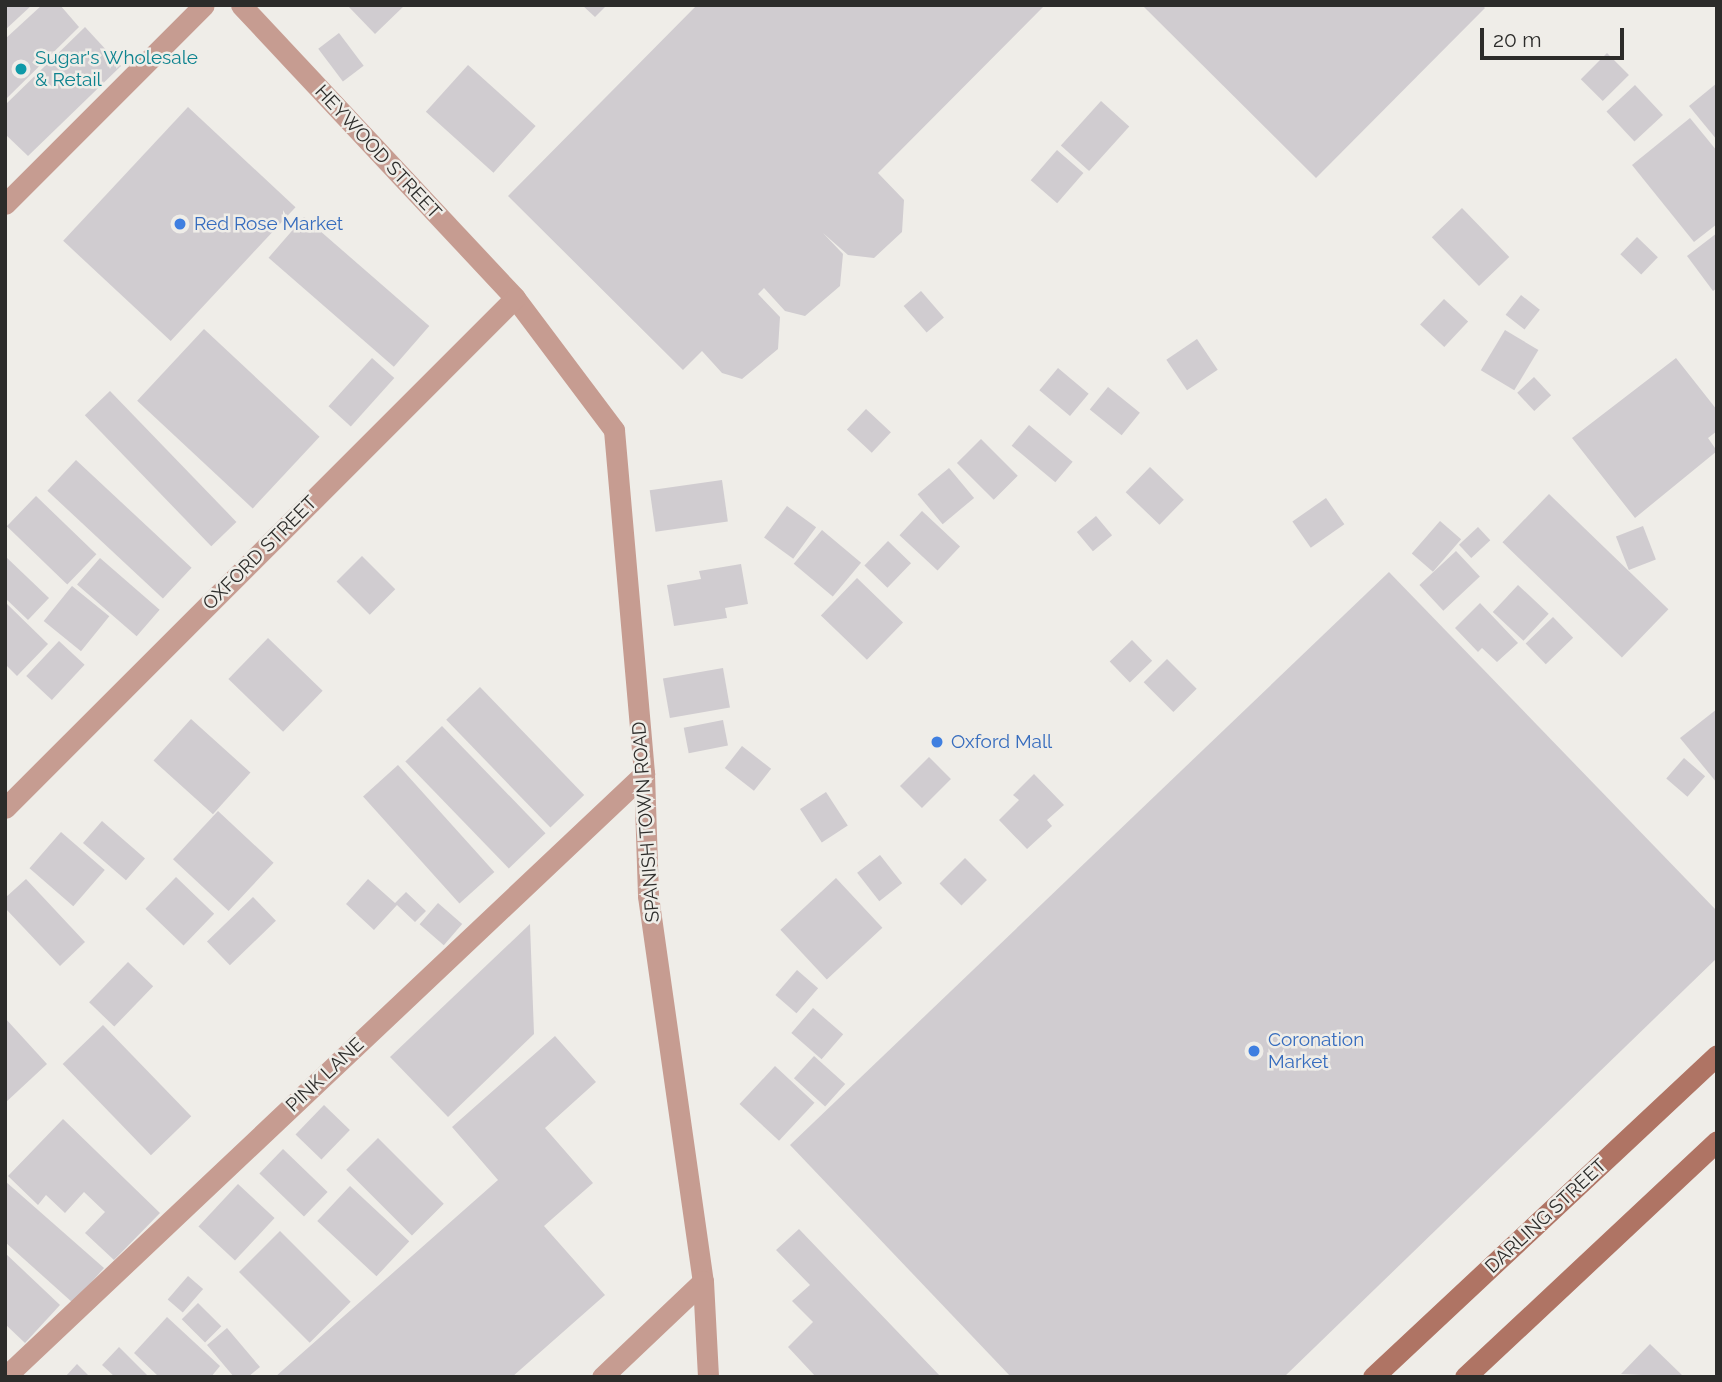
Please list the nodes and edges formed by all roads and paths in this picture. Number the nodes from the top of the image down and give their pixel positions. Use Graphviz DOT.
graph roads {
  1 [pos="204,5"];
  2 [pos="241,5"];
  3 [pos="5,204"];
  4 [pos="515,298"];
  5 [pos="644,774"];
  6 [pos="5,808"];
  7 [pos="1717,1055"];
  8 [pos="1717,1141"];
  9 [pos="703,1281"];
  10 [pos="5,1377"];
  11 [pos="602,1377"];
  12 [pos="708,1377"];
  13 [pos="1373,1377"];
  14 [pos="1465,1377"];
  1 -- 3 [label="street"];
  2 -- 4 [label="street, HEYWOOD STREET"];
  4 -- 5 [label="street, SPANISH TOWN ROAD"];
  4 -- 6 [label="street, OXFORD STREET"];
  5 -- 9 [label="street, SPANISH TOWN ROAD"];
  5 -- 10 [label="street, PINK LANE"];
  7 -- 13 [label="street, DARLING STREET"];
  8 -- 14 [label="street"];
  9 -- 11 [label="street"];
  9 -- 12 [label="street, SPANISH TOWN ROAD"];
}
